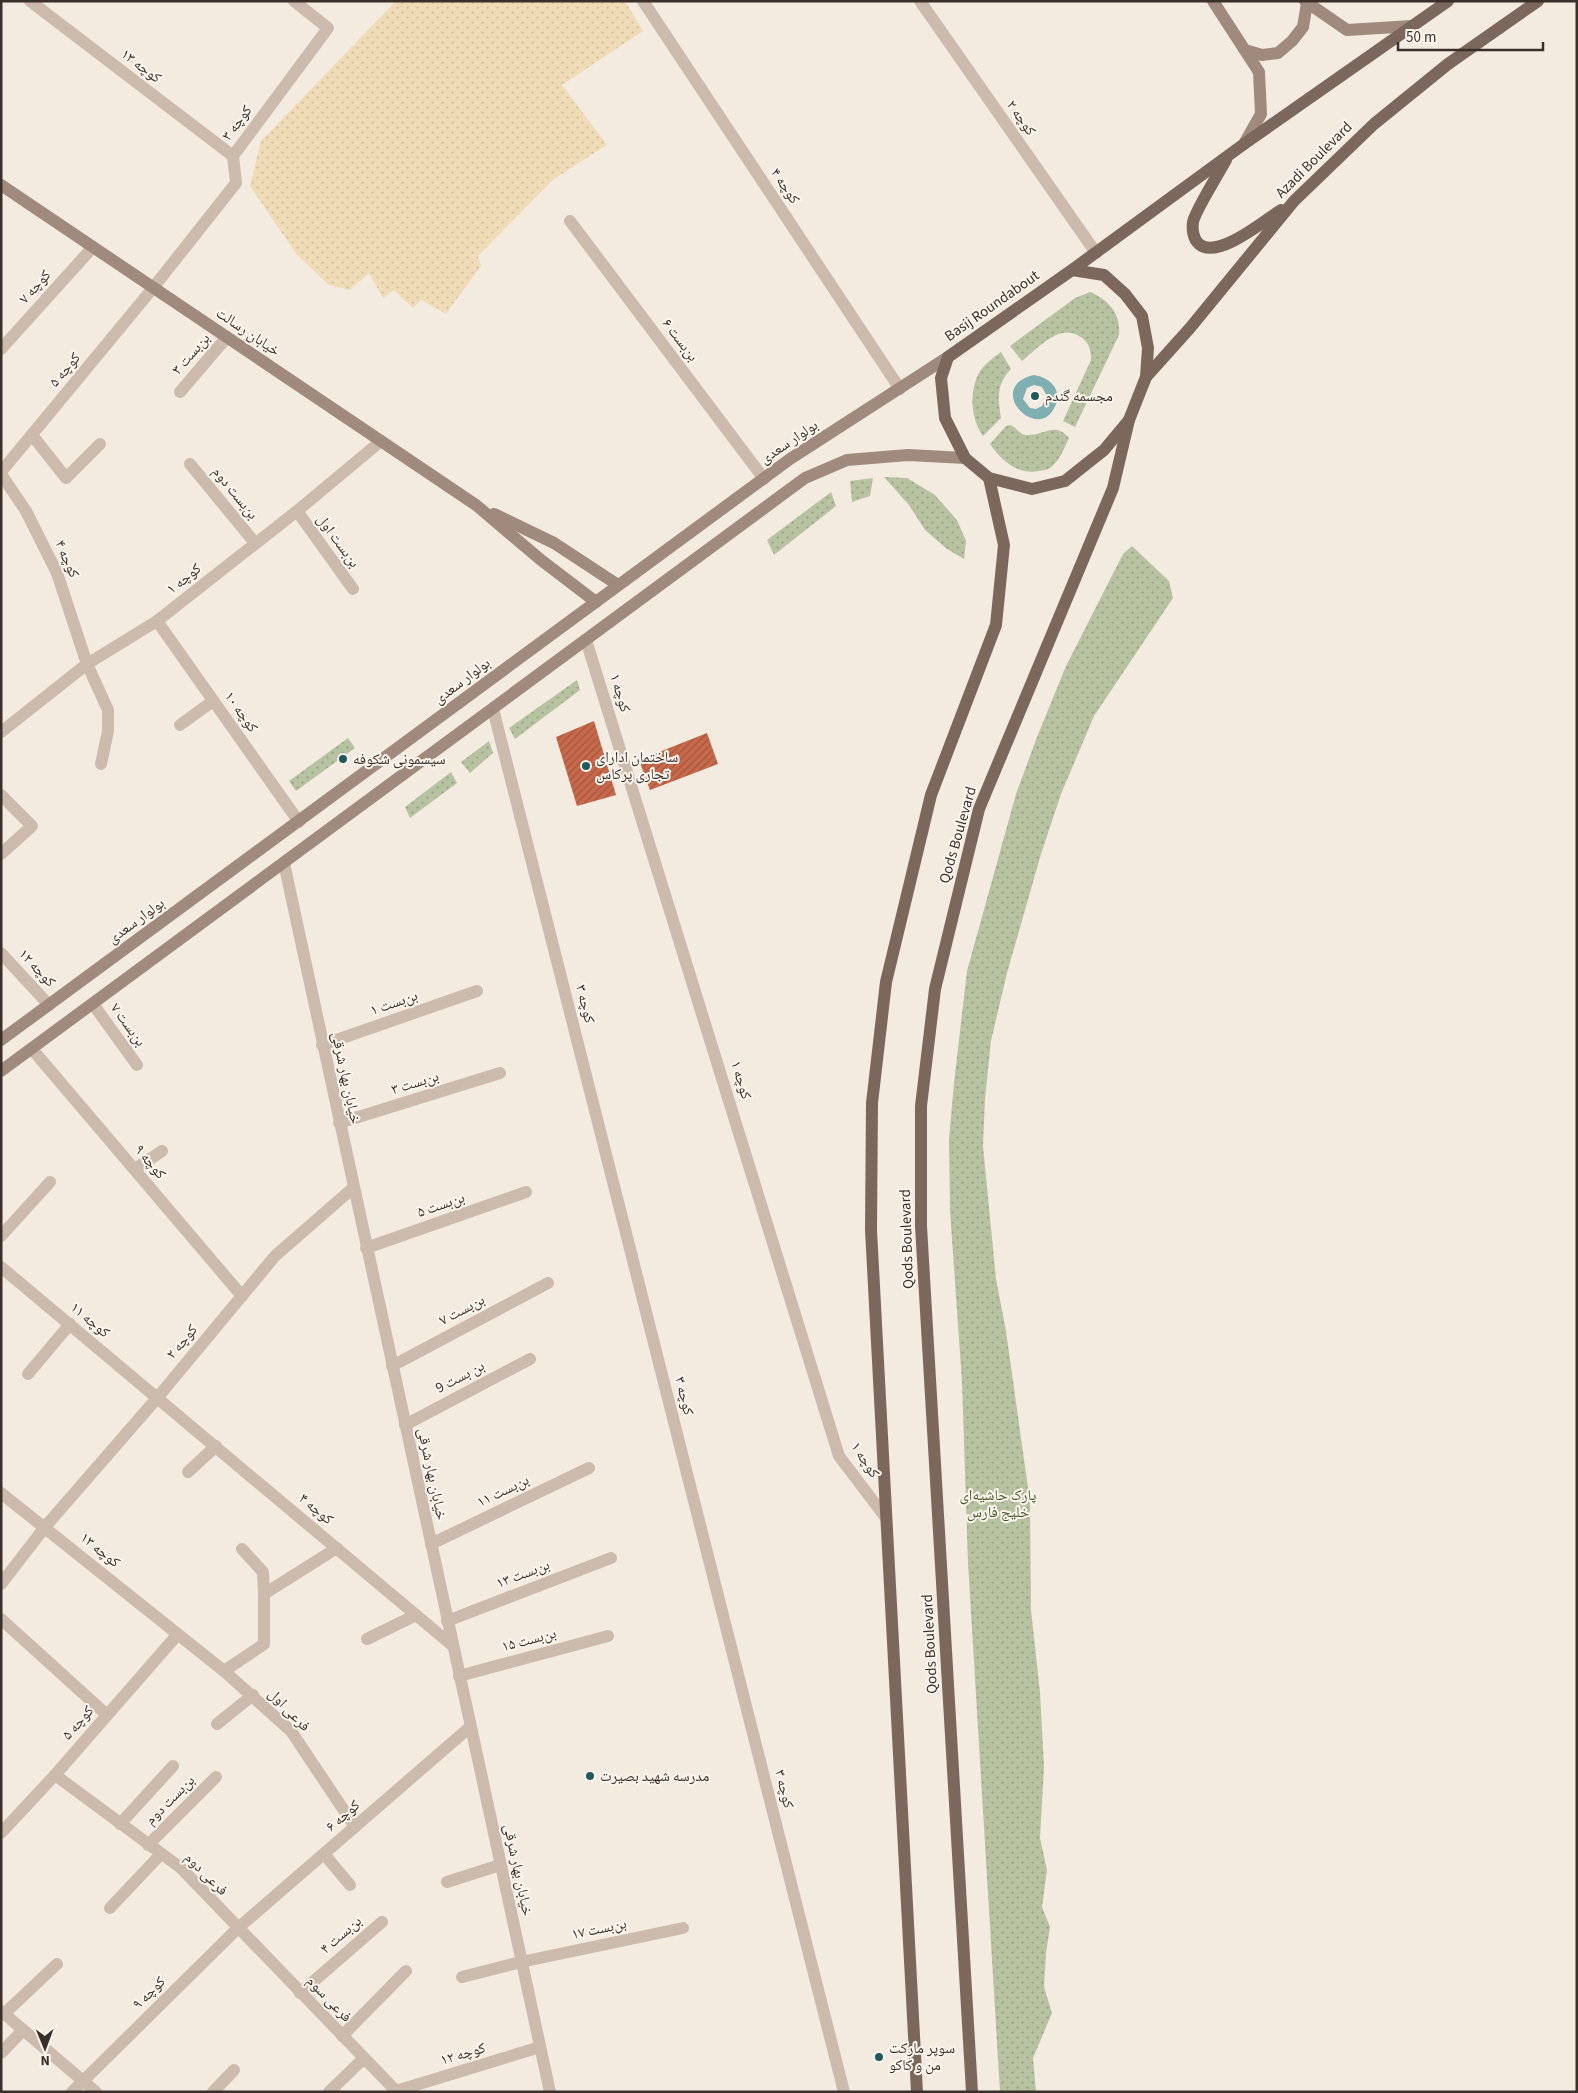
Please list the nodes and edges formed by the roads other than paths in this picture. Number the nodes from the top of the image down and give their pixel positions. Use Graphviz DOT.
graph roads {
  1 [pos="30,1"];
  2 [pos="294,1"];
  3 [pos="643,1"];
  4 [pos="920,1"];
  5 [pos="1213,1"];
  6 [pos="1448,1"];
  7 [pos="1538,1"];
  8 [pos="1306,2"];
  9 [pos="1412,26"];
  10 [pos="1245,50"];
  11 [pos="1244,144"];
  12 [pos="233,156"];
  13 [pos="1228,156"];
  14 [pos="1,185"];
  15 [pos="1294,201"];
  16 [pos="570,221"];
  17 [pos="93,247"];
  18 [pos="1096,253"];
  19 [pos="1072,270"];
  20 [pos="153,288"];
  21 [pos="227,337"];
  22 [pos="1,349"];
  23 [pos="948,357"];
  24 [pos="1146,377"];
  25 [pos="900,389"];
  26 [pos="180,392"];
  27 [pos="1130,420"];
  28 [pos="32,435"];
  29 [pos="381,441"];
  30 [pos="100,444"];
  31 [pos="965,458"];
  32 [pos="190,464"];
  33 [pos="1,473"];
  34 [pos="989,478"];
  35 [pos="764,479"];
  36 [pos="476,505"];
  37 [pos="296,511"];
  38 [pos="255,543"];
  39 [pos="618,585"];
  40 [pos="353,589"];
  41 [pos="596,602"];
  42 [pos="157,621"];
  43 [pos="586,640"];
  44 [pos="87,664"];
  45 [pos="213,701"];
  46 [pos="493,709"];
  47 [pos="180,725"];
  48 [pos="1,732"];
  49 [pos="101,764"];
  50 [pos="1,795"];
  51 [pos="299,822"];
  52 [pos="1,854"];
  53 [pos="284,863"];
  54 [pos="1,953"];
  55 [pos="477,991"];
  56 [pos="93,1004"];
  57 [pos="49,1005"];
  58 [pos="1,1040"];
  59 [pos="322,1045"];
  60 [pos="32,1049"];
  61 [pos="137,1065"];
  62 [pos="1,1071"];
  63 [pos="500,1073"];
  64 [pos="339,1123"];
  65 [pos="162,1150"];
  66 [pos="135,1169"];
  67 [pos="50,1182"];
  68 [pos="353,1188"];
  69 [pos="526,1192"];
  70 [pos="1,1236"];
  71 [pos="366,1248"];
  72 [pos="1,1267"];
  73 [pos="548,1283"];
  74 [pos="242,1296"];
  75 [pos="70,1324"];
  76 [pos="530,1359"];
  77 [pos="392,1366"];
  78 [pos="28,1374"];
  79 [pos="158,1397"];
  80 [pos="405,1425"];
  81 [pos="216,1446"];
  82 [pos="589,1468"];
  83 [pos="188,1472"];
  84 [pos="1,1493"];
  85 [pos="886,1518"];
  86 [pos="45,1527"];
  87 [pos="431,1544"];
  88 [pos="337,1548"];
  89 [pos="242,1549"];
  90 [pos="611,1558"];
  91 [pos="1,1561"];
  92 [pos="12,1569"];
  93 [pos="1,1584"];
  94 [pos="264,1594"];
  95 [pos="416,1615"];
  96 [pos="1,1620"];
  97 [pos="447,1621"];
  98 [pos="178,1634"];
  99 [pos="608,1636"];
  100 [pos="366,1640"];
  101 [pos="453,1646"];
  102 [pos="224,1671"];
  103 [pos="459,1676"];
  104 [pos="253,1695"];
  105 [pos="107,1715"];
  106 [pos="217,1724"];
  107 [pos="470,1727"];
  108 [pos="173,1766"];
  109 [pos="54,1775"];
  110 [pos="216,1777"];
  111 [pos="120,1824"];
  112 [pos="355,1827"];
  113 [pos="3,1829"];
  114 [pos="148,1845"];
  115 [pos="161,1854"];
  116 [pos="324,1854"];
  117 [pos="500,1865"];
  118 [pos="446,1882"];
  119 [pos="350,1885"];
  120 [pos="110,1908"];
  121 [pos="382,1922"];
  122 [pos="683,1928"];
  123 [pos="238,1929"];
  124 [pos="521,1962"];
  125 [pos="57,1964"];
  126 [pos="406,1971"];
  127 [pos="462,1977"];
  128 [pos="300,1993"];
  129 [pos="3,2013"];
  130 [pos="23,2030"];
  131 [pos="342,2036"];
  132 [pos="540,2048"];
  133 [pos="1,2052"];
  134 [pos="364,2058"];
  135 [pos="234,2070"];
  136 [pos="83,2081"];
  137 [pos="396,2091"];
  138 [pos="72,2092"];
  139 [pos="96,2092"];
  140 [pos="213,2092"];
  141 [pos="329,2092"];
  142 [pos="550,2092"];
  143 [pos="844,2092"];
  144 [pos="917,2092"];
  145 [pos="972,2092"];
  1 -- 12 [label="street, کوچه ۱۳"];
  2 -- 12 [label="street, کوچه ۳"];
  3 -- 25 [label="street, کوچه ۴"];
  4 -- 18 [label="street, کوچه ۲"];
  5 -- 10 [label="main road"];
  6 -- 9 [label="main road"];
  7 -- 15 [label="main road, Azadi Boulevard"];
  8 -- 9 [label="main road"];
  8 -- 10 [label="main road"];
  9 -- 11 [label="main road"];
  10 -- 11 [label="main road"];
  11 -- 13 [label="main road"];
  12 -- 20 [label="street, کوچه ۳"];
  13 -- 15 [label="main road"];
  13 -- 18 [label="main road"];
  14 -- 17 [label="main road, خیابان رسالت"];
  15 -- 24 [label="main road, Azadi Boulevard"];
  16 -- 35 [label="street, بن‌بست ۶"];
  17 -- 20 [label="main road, خیابان رسالت"];
  17 -- 22 [label="street, کوچه ۷"];
  18 -- 19 [label="main road"];
  19 -- 23 [label="main road, Basij Roundabout"];
  19 -- 24 [label="main road, Basij Roundabout"];
  20 -- 21 [label="main road, خیابان رسالت"];
  20 -- 28 [label="street, کوچه ۵"];
  21 -- 26 [label="street, بن‌بست ۳"];
  21 -- 29 [label="main road, خیابان رسالت"];
  23 -- 25 [label="main road, بولوار سعدی"];
  23 -- 31 [label="main road, Basij Roundabout"];
  24 -- 27 [label="main road, Basij Roundabout"];
  25 -- 35 [label="main road, بولوار سعدی"];
  27 -- 34 [label="main road, Basij Roundabout"];
  27 -- 145 [label="main road, Qods Boulevard"];
  28 -- 30 [label="street"];
  28 -- 33 [label="street, کوچه ۵"];
  29 -- 36 [label="main road, خیابان رسالت"];
  29 -- 37 [label="street, کوچه ۱"];
  31 -- 34 [label="main road, Basij Roundabout"];
  31 -- 43 [label="main road"];
  32 -- 38 [label="street, بن‌بست دوم"];
  33 -- 44 [label="street, کوچه ۴"];
  34 -- 85 [label="main road"];
  35 -- 39 [label="main road, بولوار سعدی"];
  36 -- 39 [label="main road"];
  36 -- 41 [label="main road"];
  37 -- 38 [label="street, کوچه ۱"];
  37 -- 40 [label="street, بن‌بست اول"];
  38 -- 42 [label="street, کوچه ۱"];
  39 -- 41 [label="main road, بولوار سعدی"];
  41 -- 51 [label="main road, بولوار سعدی"];
  42 -- 44 [label="street, کوچه ۱"];
  42 -- 45 [label="street, کوچه ۱۰"];
  43 -- 46 [label="main road"];
  43 -- 85 [label="street, کوچه ۱"];
  44 -- 48 [label="street, کوچه ۱"];
  44 -- 49 [label="street"];
  45 -- 47 [label="street"];
  45 -- 51 [label="street, کوچه ۱۰"];
  46 -- 53 [label="main road"];
  46 -- 143 [label="street, کوچه ۳"];
  50 -- 52 [label="street"];
  51 -- 57 [label="main road, بولوار سعدی"];
  53 -- 56 [label="main road"];
  53 -- 59 [label="street, خیابان بهار شرقی"];
  54 -- 57 [label="street, کوچه ۱۲"];
  55 -- 59 [label="street, بن‌بست ۱"];
  56 -- 60 [label="main road"];
  56 -- 61 [label="street, بن‌بست ۷"];
  57 -- 58 [label="main road, بولوار سعدی"];
  59 -- 64 [label="street, خیابان بهار شرقی"];
  60 -- 62 [label="main road"];
  60 -- 66 [label="street, کوچه ۹"];
  63 -- 64 [label="street, بن‌بست ۳"];
  64 -- 68 [label="street, خیابان بهار شرقی"];
  65 -- 66 [label="street"];
  66 -- 74 [label="street, کوچه ۹"];
  67 -- 70 [label="street"];
  68 -- 71 [label="street, خیابان بهار شرقی"];
  68 -- 74 [label="street, کوچه ۲"];
  69 -- 71 [label="street, بن‌بست ۵"];
  71 -- 77 [label="street, خیابان بهار شرقی"];
  72 -- 75 [label="street, کوچه ۱۱"];
  73 -- 77 [label="street, بن‌بست ۷"];
  74 -- 79 [label="street, کوچه ۲"];
  75 -- 78 [label="street"];
  75 -- 79 [label="street, کوچه ۱۱"];
  76 -- 80 [label="street, بن بست 9"];
  77 -- 80 [label="street, خیابان بهار شرقی"];
  79 -- 81 [label="street, کوچه ۴"];
  79 -- 86 [label="street, کوچه ۲"];
  80 -- 87 [label="street, خیابان بهار شرقی"];
  81 -- 83 [label="street"];
  81 -- 88 [label="street, کوچه ۴"];
  82 -- 87 [label="street, بن‌بست ۱۱"];
  84 -- 86 [label="street, کوچه ۱۳"];
  85 -- 144 [label="main road"];
  86 -- 92 [label="street"];
  86 -- 98 [label="street, کوچه ۱۳"];
  87 -- 97 [label="street, خیابان بهار شرقی"];
  88 -- 94 [label="street"];
  88 -- 95 [label="street, کوچه ۴"];
  89 -- 94 [label="street"];
  90 -- 97 [label="street, بن‌بست ۱۳"];
  91 -- 92 [label="street"];
  92 -- 93 [label="street"];
  94 -- 102 [label="street"];
  95 -- 100 [label="street"];
  95 -- 101 [label="street, کوچه ۴"];
  96 -- 105 [label="street"];
  97 -- 101 [label="street, خیابان بهار شرقی"];
  98 -- 102 [label="street, فرعی اول"];
  98 -- 105 [label="street, کوچه ۵"];
  99 -- 103 [label="street, بن‌بست ۱۵"];
  101 -- 103 [label="street, خیابان بهار شرقی"];
  102 -- 104 [label="street, فرعی اول"];
  103 -- 107 [label="street, خیابان بهار شرقی"];
  104 -- 106 [label="street"];
  104 -- 112 [label="street, فرعی اول"];
  105 -- 109 [label="street, کوچه ۵"];
  107 -- 112 [label="street, کوچه ۶"];
  107 -- 117 [label="street, خیابان بهار شرقی"];
  108 -- 111 [label="street"];
  109 -- 111 [label="street"];
  109 -- 113 [label="street, کوچه ۵"];
  110 -- 114 [label="street, بن‌بست دوم"];
  111 -- 114 [label="street"];
  112 -- 116 [label="street, کوچه ۶"];
  114 -- 115 [label="street, فرعی دوم"];
  115 -- 120 [label="street"];
  115 -- 123 [label="street, فرعی دوم"];
  116 -- 119 [label="street"];
  116 -- 123 [label="street, کوچه ۶"];
  117 -- 118 [label="street"];
  117 -- 124 [label="street, خیابان بهار شرقی"];
  121 -- 128 [label="street, بن‌بست ۴"];
  122 -- 124 [label="street, بن‌بست ۱۷"];
  123 -- 128 [label="street, فرعی سوم"];
  123 -- 136 [label="street, کوچه ۹"];
  124 -- 127 [label="street, بن‌بست ۱۷"];
  124 -- 132 [label="street, خیابان بهار شرقی"];
  125 -- 129 [label="street"];
  126 -- 131 [label="street"];
  128 -- 131 [label="street, فرعی سوم"];
  129 -- 130 [label="street"];
  130 -- 133 [label="street"];
  130 -- 136 [label="street"];
  131 -- 134 [label="street, فرعی سوم"];
  132 -- 137 [label="street, کوچه ۱۲"];
  132 -- 142 [label="street, خیابان بهار شرقی"];
  134 -- 137 [label="street, فرعی سوم"];
  134 -- 141 [label="street"];
  135 -- 140 [label="street"];
  136 -- 138 [label="street, کوچه ۹"];
  136 -- 139 [label="street"];
}
